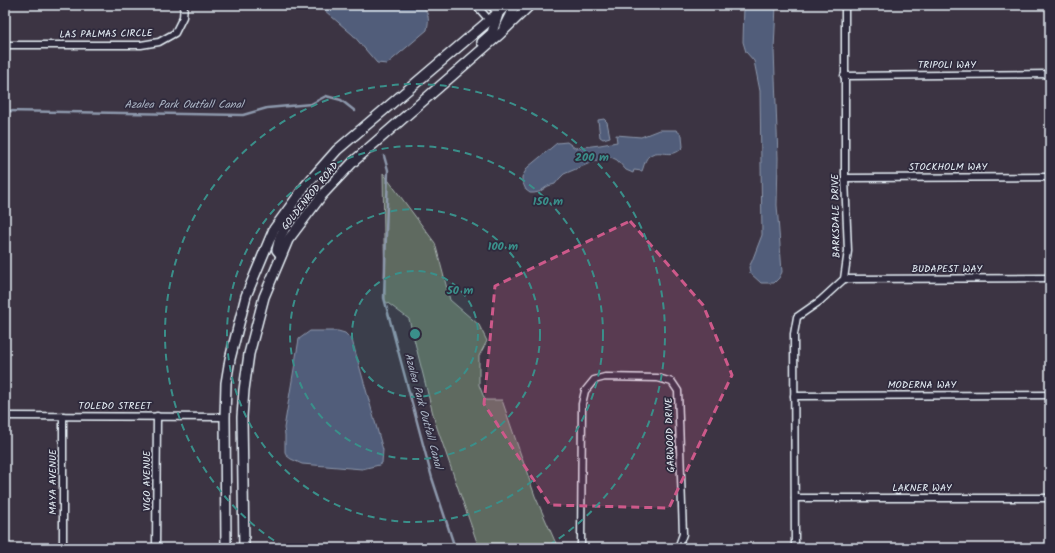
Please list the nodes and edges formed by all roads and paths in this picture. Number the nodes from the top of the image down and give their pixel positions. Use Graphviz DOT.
graph roads {
  1 [pos="184,5"];
  2 [pos="476,5"];
  3 [pos="490,5"];
  4 [pos="506,5"];
  5 [pos="516,5"];
  6 [pos="530,5"];
  7 [pos="845,5"];
  8 [pos="498,13"];
  9 [pos="489,20"];
  10 [pos="500,34"];
  11 [pos="5,45"];
  12 [pos="470,59"];
  13 [pos="1050,74"];
  14 [pos="844,76"];
  15 [pos="1050,176"];
  16 [pos="845,178"];
  17 [pos="293,204"];
  18 [pos="282,255"];
  19 [pos="1050,278"];
  20 [pos="844,279"];
  21 [pos="1050,395"];
  22 [pos="794,396"];
  23 [pos="5,416"];
  24 [pos="63,416"];
  25 [pos="158,416"];
  26 [pos="225,417"];
  27 [pos="795,498"];
  28 [pos="1050,498"];
  29 [pos="156,547"];
  30 [pos="63,548"];
  31 [pos="226,548"];
  32 [pos="244,548"];
  33 [pos="581,548"];
  34 [pos="678,548"];
  35 [pos="795,548"];
  1 -- 11 [label="street, LAS PALMAS CIRCLE"];
  2 -- 9 [label="street"];
  3 -- 8 [label="street"];
  4 -- 8 [label="main road, GOLDENROD ROAD"];
  5 -- 10 [label="main road"];
  6 -- 10 [label="main road, GOLDENROD ROAD"];
  7 -- 14 [label="street, BARKSDALE DRIVE"];
  8 -- 9 [label="main road, GOLDENROD ROAD"];
  8 -- 12 [label="main road"];
  9 -- 17 [label="main road, GOLDENROD ROAD"];
  10 -- 12 [label="main road, GOLDENROD ROAD"];
  12 -- 18 [label="main road, GOLDENROD ROAD"];
  13 -- 14 [label="street, TRIPOLI WAY"];
  14 -- 16 [label="street, BARKSDALE DRIVE"];
  15 -- 16 [label="street, STOCKHOLM WAY"];
  16 -- 20 [label="street, BARKSDALE DRIVE"];
  17 -- 18 [label="main road"];
  17 -- 26 [label="main road, GOLDENROD ROAD"];
  18 -- 32 [label="main road, GOLDENROD ROAD"];
  19 -- 20 [label="street, BUDAPEST WAY"];
  20 -- 22 [label="street"];
  21 -- 22 [label="street, MODERNA WAY"];
  22 -- 27 [label="street"];
  23 -- 24 [label="street, TOLEDO STREET"];
  24 -- 25 [label="street, TOLEDO STREET"];
  24 -- 30 [label="street, MAYA AVENUE"];
  25 -- 26 [label="street, TOLEDO STREET"];
  25 -- 29 [label="street, VIGO AVENUE"];
  26 -- 31 [label="main road, GOLDENROD ROAD"];
  27 -- 28 [label="street, LAKNER WAY"];
  27 -- 35 [label="street"];
  33 -- 34 [label="street, GARWOOD DRIVE"];
}
